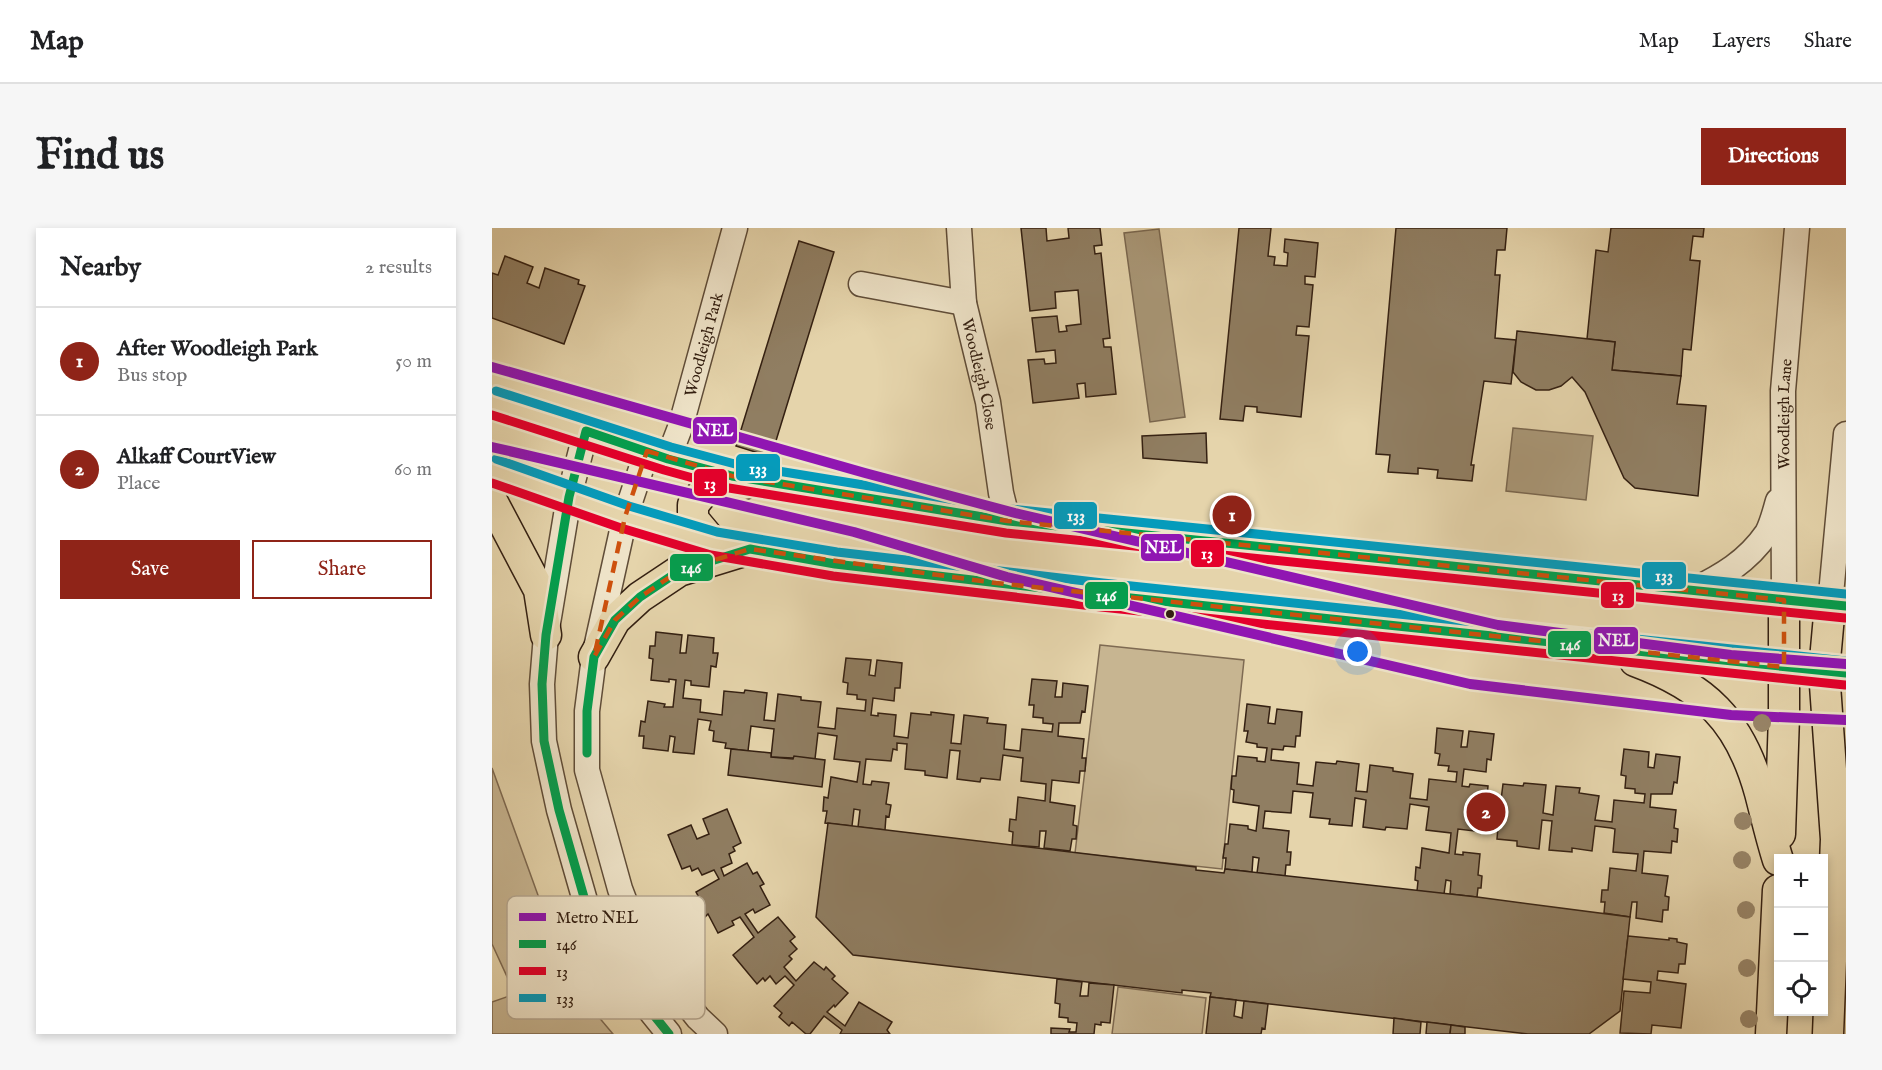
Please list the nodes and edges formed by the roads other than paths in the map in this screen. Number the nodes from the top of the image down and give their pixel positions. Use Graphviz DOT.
graph roads {
  1 [pos="735,228"];
  2 [pos="959,228"];
  3 [pos="1797,228"];
  4 [pos="861,284"];
  5 [pos="964,303"];
  6 [pos="492,402"];
  7 [pos="586,431"];
  8 [pos="1846,434"];
  9 [pos="657,455"];
  10 [pos="492,470"];
  11 [pos="764,482"];
  12 [pos="1784,485"];
  13 [pos="1843,491"];
  14 [pos="569,497"];
  15 [pos="492,501"];
  16 [pos="625,517"];
  17 [pos="1008,521"];
  18 [pos="714,544"];
  19 [pos="750,549"];
  20 [pos="1692,591"];
  21 [pos="1784,600"];
  22 [pos="1838,606"];
  23 [pos="546,635"];
  24 [pos="1601,648"];
  25 [pos="594,657"];
  26 [pos="1784,667"];
  27 [pos="1835,672"];
  28 [pos="1846,803"];
  29 [pos="1836,839"];
  30 [pos="1777,854"];
  31 [pos="1779,854"];
  32 [pos="584,896"];
  33 [pos="623,896"];
  34 [pos="1778,908"];
  35 [pos="657,1019"];
  36 [pos="699,1019"];
  37 [pos="669,1034"];
  38 [pos="715,1034"];
  39 [pos="1771,1034"];
  40 [pos="1828,1034"];
  1 -- 9 [label="street, Woodleigh Park"];
  2 -- 5 [label="street, Woodleigh Close"];
  3 -- 12 [label="street, Woodleigh Lane"];
  4 -- 5 [label="street"];
  5 -- 17 [label="street, Woodleigh Close"];
  6 -- 7 [label="main road"];
  7 -- 9 [label="main road"];
  7 -- 14 [label="street"];
  8 -- 13 [label="street"];
  9 -- 11 [label="main road"];
  9 -- 16 [label="street, Woodleigh Park"];
  10 -- 14 [label="main road"];
  11 -- 17 [label="main road"];
  11 -- 18 [label="main road"];
  12 -- 20 [label="street"];
  12 -- 21 [label="street, Woodleigh Lane"];
  13 -- 22 [label="street"];
  14 -- 16 [label="main road"];
  14 -- 23 [label="street"];
  15 -- 23 [label="main road"];
  16 -- 18 [label="main road"];
  16 -- 25 [label="street, Woodleigh Park"];
  17 -- 20 [label="main road"];
  18 -- 19 [label="main road"];
  19 -- 24 [label="main road"];
  19 -- 25 [label="main road"];
  20 -- 21 [label="main road"];
  21 -- 22 [label="main road"];
  21 -- 26 [label="main road"];
  22 -- 27 [label="main road"];
  23 -- 32 [label="street"];
  24 -- 26 [label="main road"];
  24 -- 30 [label="main road"];
  25 -- 33 [label="street, Woodleigh Park"];
  26 -- 27 [label="main road"];
  26 -- 31 [label="main road"];
  27 -- 29 [label="main road"];
  28 -- 29 [label="main road"];
  29 -- 40 [label="main road"];
  34 -- 39 [label="main road"];
  35 -- 37 [label="street"];
  36 -- 38 [label="street, Woodleigh Park"];
}
